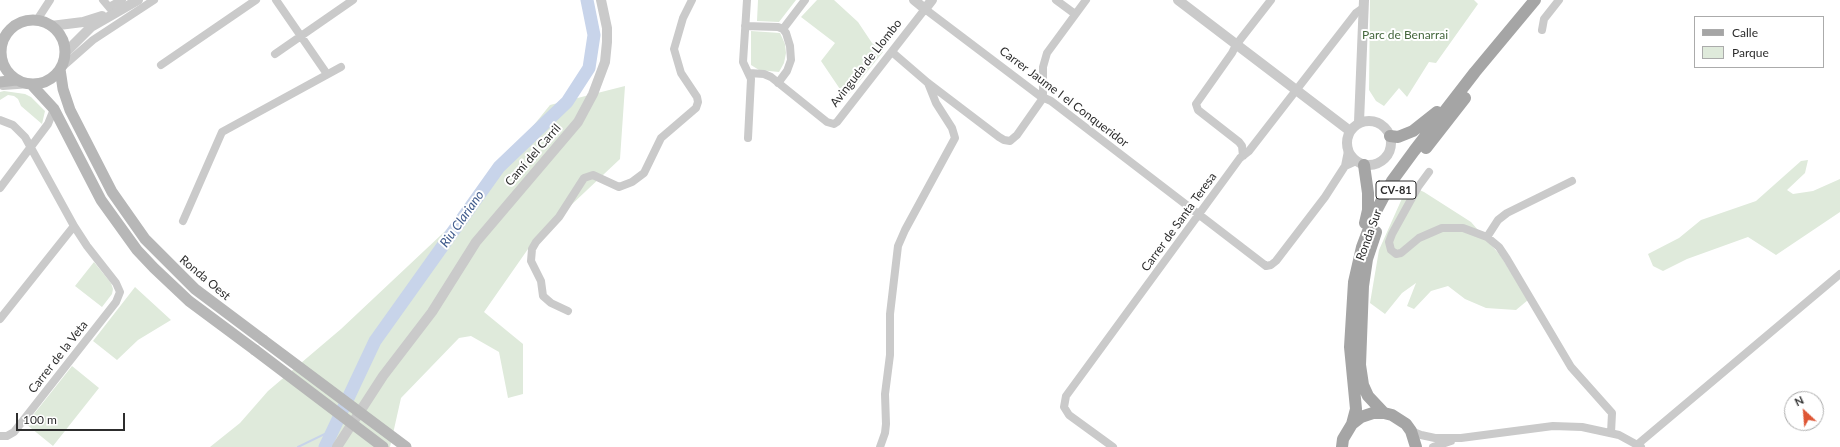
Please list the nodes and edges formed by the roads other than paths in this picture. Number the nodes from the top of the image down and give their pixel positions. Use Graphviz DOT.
graph roads {
  1 [pos="50,0"];
  2 [pos="103,0"];
  3 [pos="122,0"];
  4 [pos="138,0"];
  5 [pos="154,0"];
  6 [pos="256,0"];
  7 [pos="276,0"];
  8 [pos="353,0"];
  9 [pos="601,0"];
  10 [pos="692,0"];
  11 [pos="747,0"];
  12 [pos="805,0"];
  13 [pos="914,0"];
  14 [pos="932,0"];
  15 [pos="1056,0"];
  16 [pos="1086,0"];
  17 [pos="1178,0"];
  18 [pos="1271,0"];
  19 [pos="1534,0"];
  20 [pos="1539,0"];
  21 [pos="1559,0"];
  22 [pos="1364,4"];
  23 [pos="925,8"];
  24 [pos="113,11"];
  25 [pos="1075,14"];
  26 [pos="37,20"];
  27 [pos="51,26"];
  28 [pos="745,26"];
  29 [pos="783,29"];
  30 [pos="1542,30"];
  31 [pos="301,36"];
  32 [pos="1236,45"];
  33 [pos="0,52"];
  34 [pos="892,52"];
  35 [pos="65,53"];
  36 [pos="275,54"];
  37 [pos="161,65"];
  38 [pos="342,67"];
  39 [pos="60,69"];
  40 [pos="1475,72"];
  41 [pos="749,73"];
  42 [pos="327,74"];
  43 [pos="16,80"];
  44 [pos="0,82"];
  45 [pos="778,83"];
  46 [pos="928,83"];
  47 [pos="31,84"];
  48 [pos="0,86"];
  49 [pos="1296,90"];
  50 [pos="1043,98"];
  51 [pos="54,109"];
  52 [pos="1361,119"];
  53 [pos="0,120"];
  54 [pos="1346,131"];
  55 [pos="1390,136"];
  56 [pos="748,138"];
  57 [pos="31,147"];
  58 [pos="1348,151"];
  59 [pos="1243,156"];
  60 [pos="1360,163"];
  61 [pos="1345,166"];
  62 [pos="1430,172"];
  63 [pos="1572,181"];
  64 [pos="0,188"];
  65 [pos="1199,216"];
  66 [pos="183,221"];
  67 [pos="74,226"];
  68 [pos="1487,237"];
  69 [pos="1840,274"];
  70 [pos="1354,282"];
  71 [pos="568,311"];
  72 [pos="0,319"];
  73 [pos="1384,413"];
  74 [pos="1352,424"];
  75 [pos="1411,431"];
  76 [pos="1611,433"];
  77 [pos="3,436"];
  78 [pos="1461,438"];
  79 [pos="1340,444"];
  80 [pos="1640,446"];
  81 [pos="337,447"];
  82 [pos="383,447"];
  83 [pos="406,447"];
  84 [pos="880,447"];
  85 [pos="1113,447"];
  86 [pos="1416,447"];
  87 [pos="1433,447"];
  1 -- 26 [label="street"];
  2 -- 24 [label="street"];
  3 -- 24 [label="street"];
  4 -- 24 [label="street"];
  5 -- 39 [label="street"];
  6 -- 37 [label="street"];
  7 -- 31 [label="street"];
  8 -- 31 [label="street"];
  9 -- 81 [label="street, Camí del Carril"];
  10 -- 71 [label="street"];
  11 -- 28 [label="street"];
  12 -- 29 [label="street"];
  13 -- 23 [label="street, Carrer Jaume I el Conqueridor"];
  14 -- 23 [label="street, Avinguda de Llombo"];
  15 -- 25 [label="street"];
  16 -- 25 [label="street"];
  17 -- 32 [label="street"];
  18 -- 32 [label="street"];
  19 -- 40 [label="main road, Ronda Sur / CV-81"];
  20 -- 73 [label="main road, Ronda Sur / CV-81"];
  21 -- 30 [label="street"];
  22 -- 49 [label="street, Carrer de Santa Teresa"];
  22 -- 52 [label="street"];
  23 -- 34 [label="street, Avinguda de Llombo"];
  23 -- 50 [label="street, Carrer Jaume I el Conqueridor"];
  24 -- 27 [label="street"];
  24 -- 35 [label="street"];
  25 -- 50 [label="street"];
  26 -- 27 [label="main road"];
  26 -- 33 [label="main road"];
  27 -- 35 [label="main road"];
  28 -- 29 [label="street"];
  28 -- 41 [label="street"];
  29 -- 45 [label="street"];
  31 -- 36 [label="street"];
  31 -- 42 [label="street"];
  32 -- 49 [label="street"];
  32 -- 59 [label="street"];
  33 -- 43 [label="main road"];
  34 -- 45 [label="street, Avinguda de Llombo"];
  34 -- 46 [label="street"];
  35 -- 39 [label="main road"];
  38 -- 42 [label="street"];
  39 -- 47 [label="main road"];
  39 -- 83 [label="main road, Ronda Oest, bridge"];
  40 -- 55 [label="main road"];
  40 -- 70 [label="main road, Ronda Sur / CV-81"];
  41 -- 45 [label="street, Avinguda de Llombo"];
  41 -- 56 [label="street"];
  42 -- 66 [label="street"];
  43 -- 44 [label="main road"];
  43 -- 47 [label="main road"];
  46 -- 50 [label="street"];
  46 -- 84 [label="street"];
  47 -- 48 [label="street"];
  47 -- 51 [label="main road"];
  49 -- 54 [label="street"];
  49 -- 59 [label="street, Carrer de Santa Teresa"];
  50 -- 65 [label="street, Carrer Jaume I el Conqueridor"];
  51 -- 57 [label="street"];
  51 -- 82 [label="main road, bridge"];
  52 -- 54 [label="street"];
  52 -- 55 [label="street"];
  53 -- 57 [label="street"];
  54 -- 58 [label="street"];
  55 -- 60 [label="street"];
  57 -- 64 [label="street"];
  57 -- 67 [label="street"];
  58 -- 60 [label="street"];
  58 -- 61 [label="street"];
  59 -- 65 [label="street, Carrer de Santa Teresa"];
  60 -- 61 [label="street"];
  60 -- 70 [label="main road"];
  61 -- 65 [label="street, Carrer Jaume I el Conqueridor"];
  62 -- 68 [label="street"];
  63 -- 68 [label="street"];
  65 -- 85 [label="street, Carrer de Santa Teresa"];
  67 -- 72 [label="street"];
  67 -- 77 [label="street, Carrer de la Veta"];
  68 -- 76 [label="street"];
  69 -- 80 [label="street"];
  70 -- 74 [label="main road, Ronda Sur / CV-81"];
  73 -- 74 [label="main road"];
  73 -- 75 [label="main road, CV-81"];
  74 -- 79 [label="main road, CV-81"];
  75 -- 78 [label="street"];
  75 -- 86 [label="main road"];
  76 -- 78 [label="street"];
  76 -- 80 [label="street"];
  78 -- 87 [label="street"];
}
